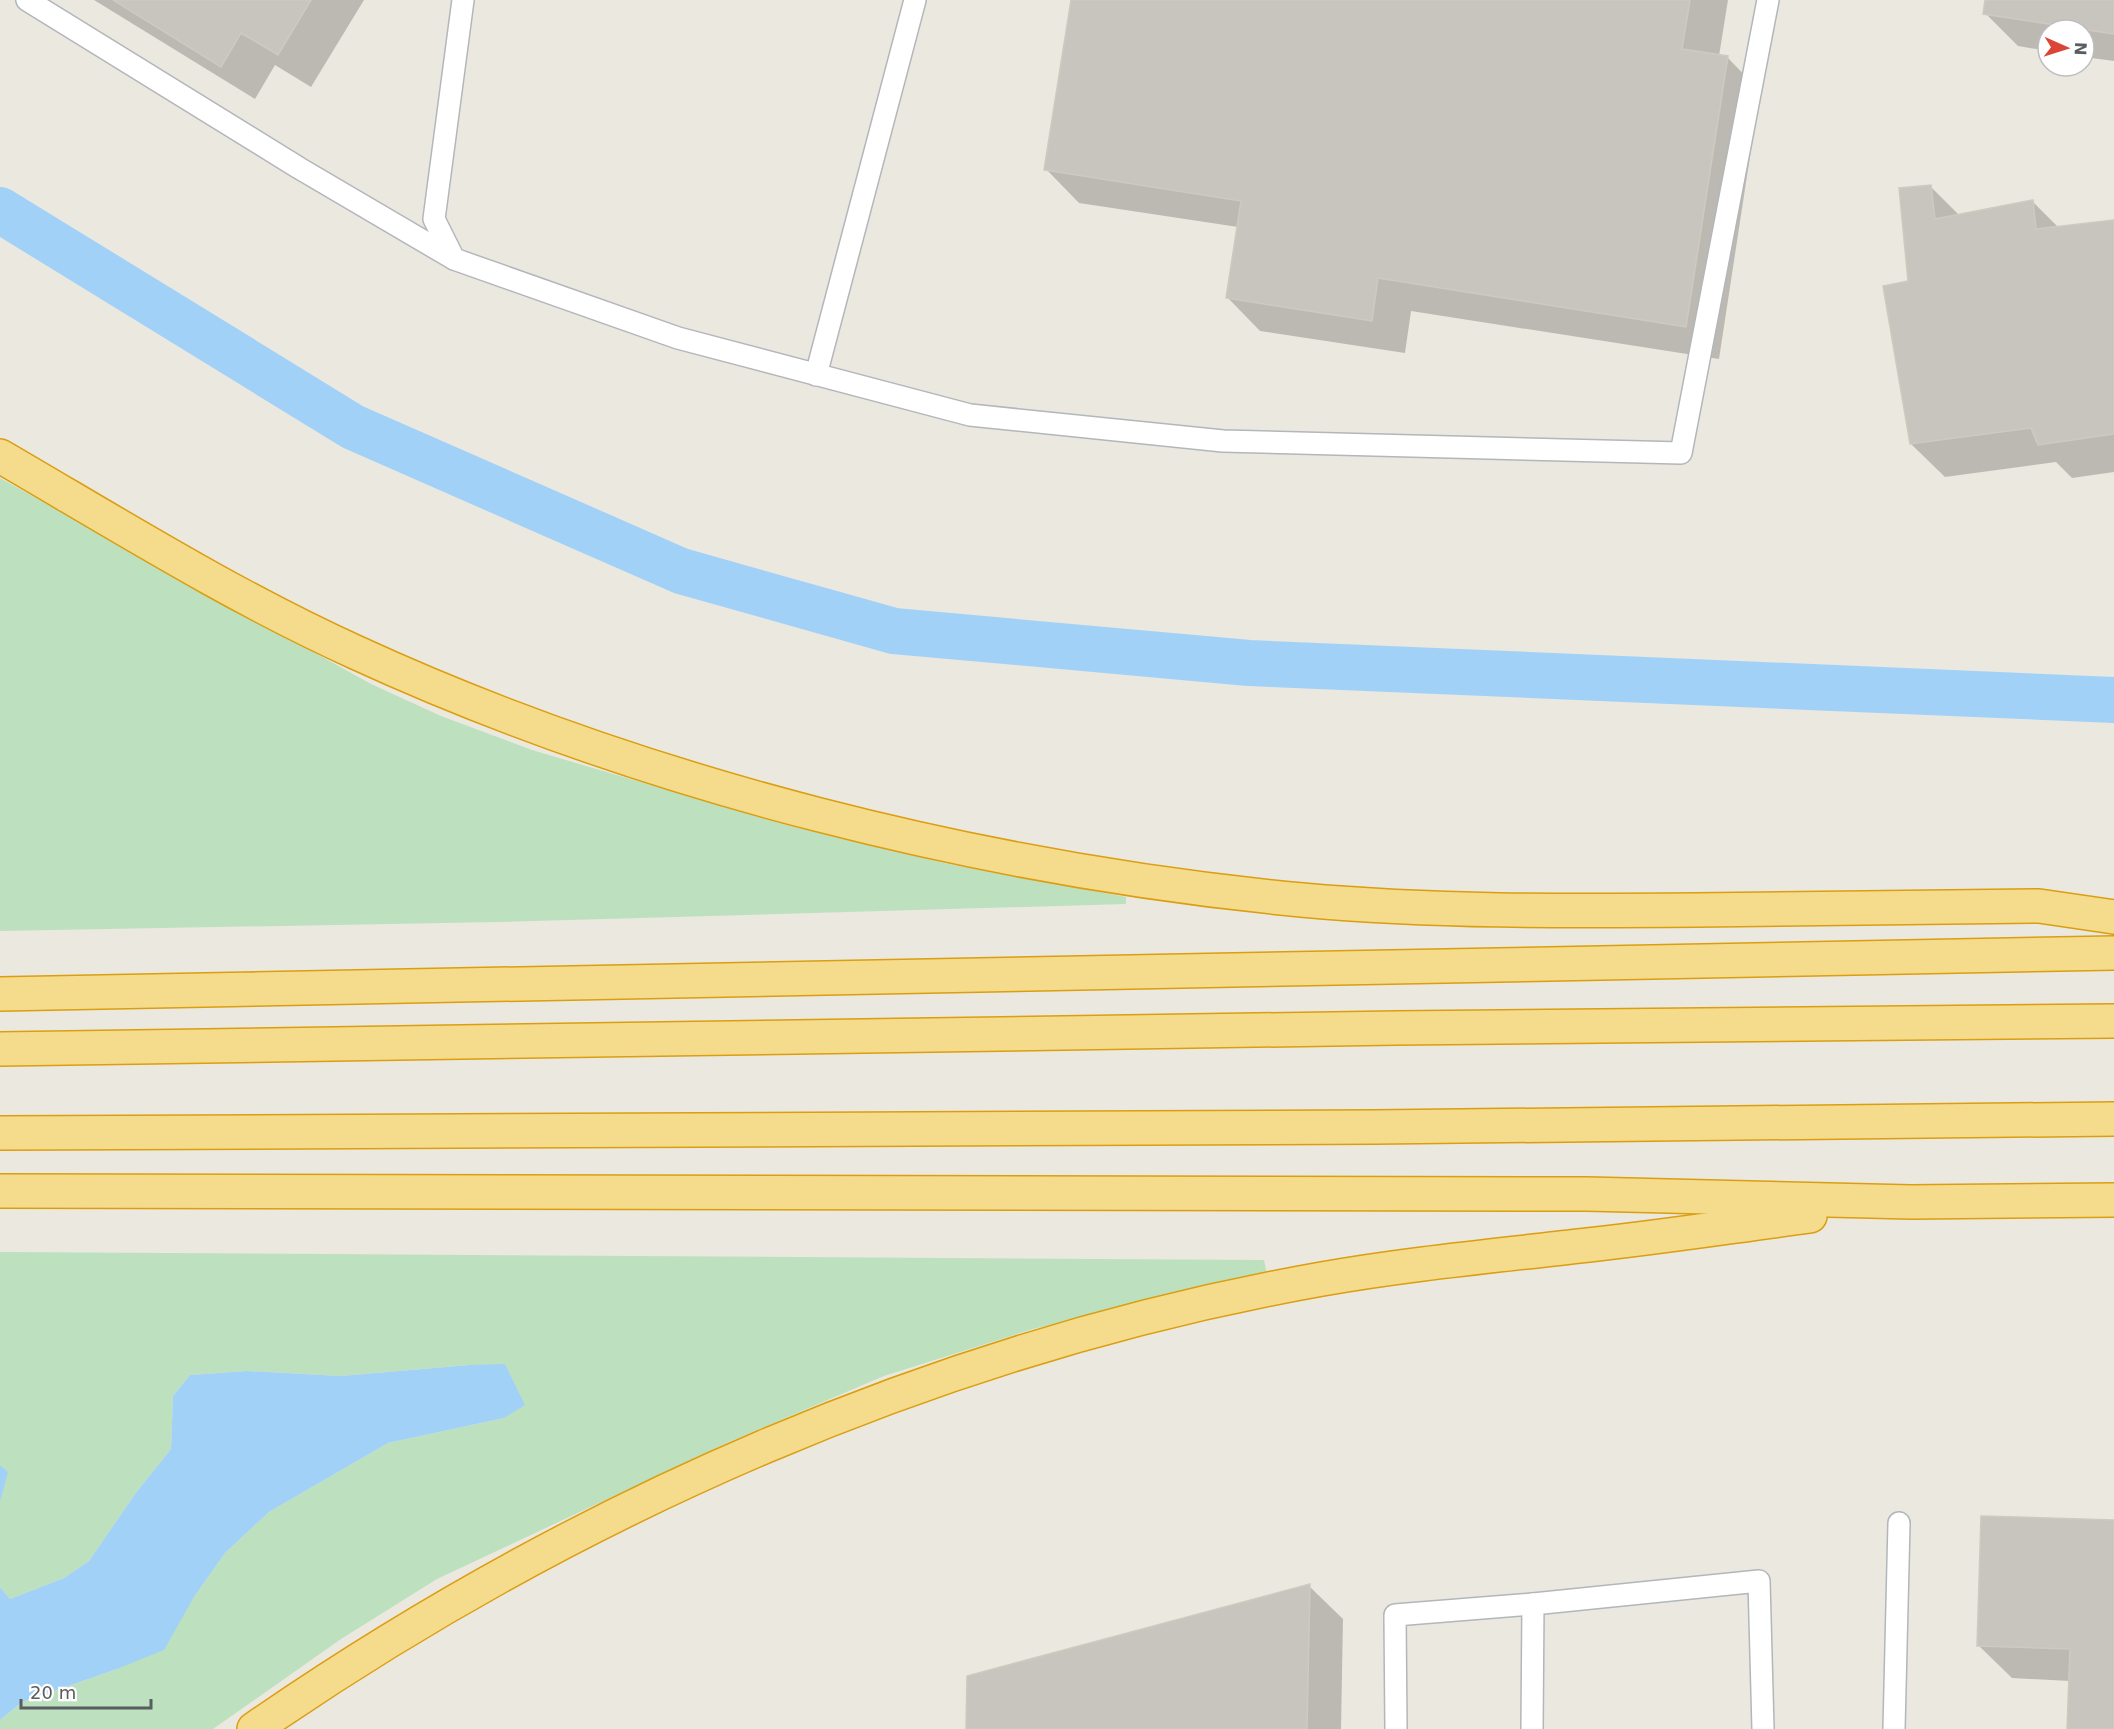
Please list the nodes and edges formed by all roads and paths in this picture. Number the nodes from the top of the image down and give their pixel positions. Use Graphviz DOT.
graph roads {
  1 [pos="27,0"];
  2 [pos="463,0"];
  3 [pos="915,0"];
  4 [pos="1768,0"];
  5 [pos="454,259"];
  6 [pos="816,375"];
  7 [pos="0,456"];
  8 [pos="2114,917"];
  9 [pos="2114,953"];
  10 [pos="0,994"];
  11 [pos="2114,1021"];
  12 [pos="0,1049"];
  13 [pos="2114,1119"];
  14 [pos="0,1133"];
  15 [pos="0,1191"];
  16 [pos="2114,1200"];
  17 [pos="1911,1202"];
  18 [pos="1899,1523"];
  19 [pos="1533,1604"];
  20 [pos="254,1729"];
  21 [pos="1396,1729"];
  22 [pos="1532,1729"];
  23 [pos="1763,1729"];
  24 [pos="1894,1729"];
  1 -- 5 [label="lane"];
  2 -- 5 [label="lane"];
  3 -- 6 [label="lane"];
  4 -- 6 [label="lane"];
  5 -- 6 [label="lane"];
  7 -- 8 [label="highway"];
  9 -- 10 [label="highway"];
  11 -- 12 [label="highway"];
  13 -- 14 [label="highway"];
  15 -- 17 [label="highway"];
  16 -- 17 [label="highway"];
  17 -- 20 [label="highway"];
  18 -- 24 [label="lane"];
  19 -- 21 [label="lane"];
  19 -- 22 [label="lane"];
  19 -- 23 [label="lane"];
}
